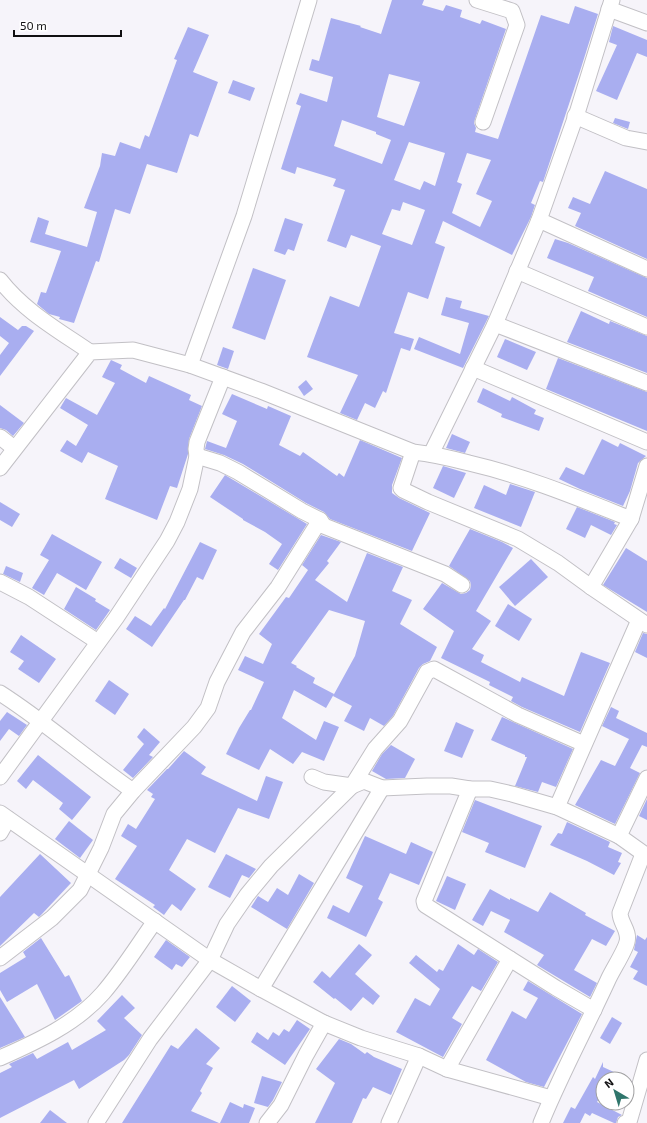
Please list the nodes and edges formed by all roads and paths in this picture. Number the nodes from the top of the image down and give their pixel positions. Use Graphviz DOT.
graph roads {
  1 [pos="309,0"];
  2 [pos="477,0"];
  3 [pos="611,5"];
  4 [pos="647,23"];
  5 [pos="575,116"];
  6 [pos="484,122"];
  7 [pos="647,142"];
  8 [pos="539,220"];
  9 [pos="647,269"];
  10 [pos="517,271"];
  11 [pos="0,280"];
  12 [pos="496,324"];
  13 [pos="647,327"];
  14 [pos="90,352"];
  15 [pos="190,366"];
  16 [pos="473,368"];
  17 [pos="223,377"];
  18 [pos="647,383"];
  19 [pos="0,438"];
  20 [pos="647,442"];
  21 [pos="14,448"];
  22 [pos="412,452"];
  23 [pos="431,454"];
  24 [pos="197,456"];
  25 [pos="647,466"];
  26 [pos="0,468"];
  27 [pos="641,502"];
  28 [pos="631,519"];
  29 [pos="320,520"];
  30 [pos="0,582"];
  31 [pos="462,585"];
  32 [pos="591,587"];
  33 [pos="643,622"];
  34 [pos="98,642"];
  35 [pos="0,693"];
  36 [pos="41,720"];
  37 [pos="584,744"];
  38 [pos="0,777"];
  39 [pos="312,777"];
  40 [pos="647,778"];
  41 [pos="352,786"];
  42 [pos="382,788"];
  43 [pos="470,790"];
  44 [pos="134,791"];
  45 [pos="557,806"];
  46 [pos="4,816"];
  47 [pos="0,833"];
  48 [pos="619,836"];
  49 [pos="645,855"];
  50 [pos="87,874"];
  51 [pos="155,921"];
  52 [pos="0,958"];
  53 [pos="510,959"];
  54 [pos="210,960"];
  55 [pos="260,989"];
  56 [pos="594,1010"];
  57 [pos="324,1023"];
  58 [pos="419,1056"];
  59 [pos="0,1058"];
  60 [pos="646,1063"];
  61 [pos="447,1069"];
  62 [pos="551,1098"];
  63 [pos="96,1123"];
  64 [pos="267,1123"];
  65 [pos="389,1123"];
  66 [pos="541,1123"];
  67 [pos="628,1123"];
  1 -- 15 [label="street"];
  2 -- 6 [label="street"];
  3 -- 4 [label="street"];
  3 -- 5 [label="street"];
  5 -- 7 [label="street"];
  5 -- 8 [label="street"];
  8 -- 9 [label="street"];
  8 -- 10 [label="street"];
  10 -- 12 [label="street"];
  10 -- 13 [label="street"];
  11 -- 14 [label="street"];
  12 -- 16 [label="street"];
  12 -- 18 [label="street"];
  14 -- 15 [label="street"];
  14 -- 21 [label="street"];
  15 -- 17 [label="street"];
  16 -- 20 [label="street"];
  16 -- 23 [label="street"];
  17 -- 22 [label="street"];
  17 -- 24 [label="street"];
  19 -- 21 [label="street"];
  21 -- 26 [label="street"];
  22 -- 23 [label="street"];
  22 -- 32 [label="street"];
  23 -- 28 [label="street"];
  24 -- 29 [label="street"];
  24 -- 34 [label="street"];
  25 -- 27 [label="street"];
  27 -- 28 [label="street"];
  28 -- 32 [label="street"];
  29 -- 31 [label="street"];
  29 -- 44 [label="street"];
  30 -- 34 [label="street"];
  32 -- 33 [label="street"];
  33 -- 37 [label="street"];
  34 -- 36 [label="street"];
  35 -- 36 [label="street"];
  36 -- 38 [label="street"];
  36 -- 44 [label="street"];
  37 -- 41 [label="street"];
  37 -- 45 [label="street"];
  39 -- 41 [label="street"];
  40 -- 48 [label="street"];
  41 -- 42 [label="street"];
  41 -- 54 [label="street"];
  42 -- 43 [label="street"];
  42 -- 55 [label="street"];
  43 -- 45 [label="street"];
  43 -- 53 [label="street"];
  44 -- 50 [label="street"];
  45 -- 48 [label="street"];
  46 -- 47 [label="street"];
  46 -- 50 [label="street"];
  48 -- 49 [label="street"];
  49 -- 56 [label="street"];
  50 -- 51 [label="street"];
  50 -- 52 [label="street"];
  51 -- 54 [label="street"];
  51 -- 59 [label="street"];
  53 -- 56 [label="street"];
  53 -- 61 [label="street"];
  54 -- 55 [label="street"];
  54 -- 63 [label="street"];
  55 -- 57 [label="street"];
  56 -- 62 [label="street"];
  57 -- 58 [label="street"];
  57 -- 64 [label="street"];
  58 -- 61 [label="street"];
  58 -- 65 [label="street"];
  60 -- 67 [label="street"];
  61 -- 62 [label="street"];
  62 -- 66 [label="street"];
}
